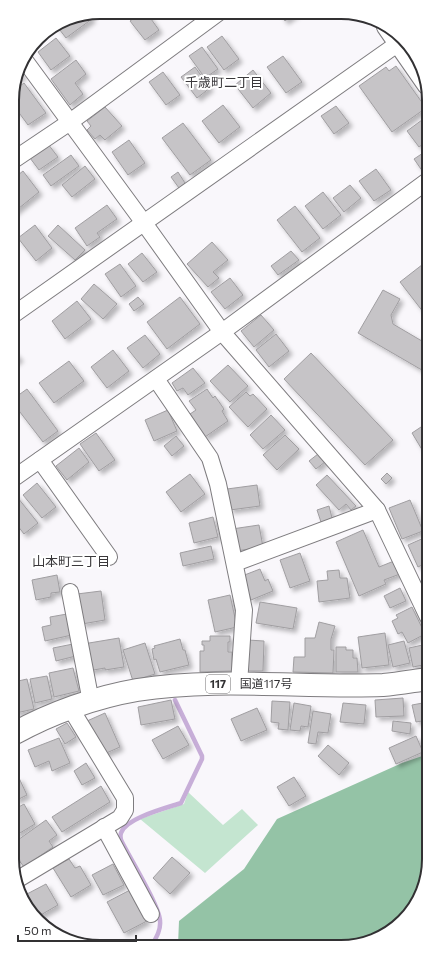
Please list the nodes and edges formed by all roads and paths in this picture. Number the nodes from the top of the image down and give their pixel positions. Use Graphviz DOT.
graph roads {
  1 [pos="210,19"];
  2 [pos="399,43"];
  3 [pos="406,53"];
  4 [pos="27,64"];
  5 [pos="416,69"];
  6 [pos="70,122"];
  7 [pos="19,156"];
  8 [pos="422,185"];
  9 [pos="144,223"];
  10 [pos="19,311"];
  11 [pos="222,332"];
  12 [pos="156,379"];
  13 [pos="40,460"];
  14 [pos="19,475"];
  15 [pos="377,510"];
  16 [pos="109,557"];
  17 [pos="234,563"];
  18 [pos="70,592"];
  19 [pos="422,604"];
  20 [pos="422,680"];
  21 [pos="239,684"];
  22 [pos="81,705"];
  23 [pos="19,730"];
  24 [pos="104,827"];
  25 [pos="21,877"];
  26 [pos="151,914"];
  1 -- 6 [label="street"];
  2 -- 9 [label="street"];
  3 -- 5 [label="street"];
  4 -- 6 [label="street"];
  6 -- 7 [label="street"];
  6 -- 9 [label="street"];
  8 -- 11 [label="street"];
  9 -- 10 [label="street"];
  9 -- 11 [label="street"];
  11 -- 12 [label="street"];
  11 -- 15 [label="street"];
  12 -- 13 [label="street"];
  12 -- 17 [label="street"];
  13 -- 14 [label="street"];
  13 -- 16 [label="street"];
  15 -- 17 [label="street"];
  15 -- 19 [label="street"];
  17 -- 21 [label="street"];
  18 -- 22 [label="street"];
  20 -- 21 [label="highway, 国道117号 / 117"];
  21 -- 22 [label="highway, 国道117号 / 117"];
  22 -- 23 [label="highway, 国道117号 / 117"];
  22 -- 24 [label="street"];
  24 -- 25 [label="street"];
  24 -- 26 [label="street"];
}
